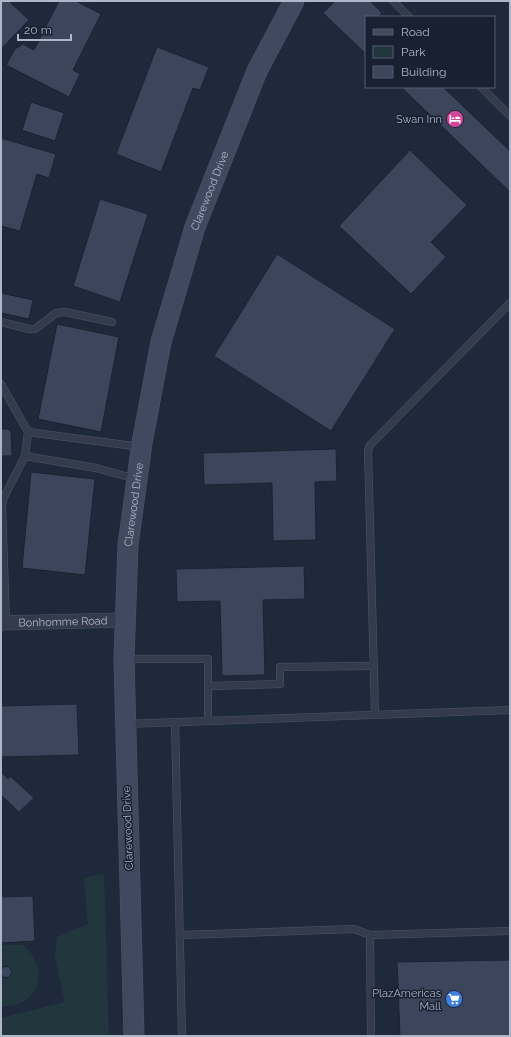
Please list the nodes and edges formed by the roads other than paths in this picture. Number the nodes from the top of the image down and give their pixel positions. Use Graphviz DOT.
graph roads {
  1 [pos="294,1"];
  2 [pos="393,1"];
  3 [pos="408,16"];
  4 [pos="482,88"];
  5 [pos="510,116"];
  6 [pos="510,303"];
  7 [pos="1,322"];
  8 [pos="112,322"];
  9 [pos="1,384"];
  10 [pos="28,432"];
  11 [pos="141,447"];
  12 [pos="25,456"];
  13 [pos="136,479"];
  14 [pos="125,620"];
  15 [pos="3,623"];
  16 [pos="124,659"];
  17 [pos="373,666"];
  18 [pos="208,686"];
  19 [pos="510,710"];
  20 [pos="375,715"];
  21 [pos="208,721"];
  22 [pos="175,722"];
  23 [pos="124,724"];
  24 [pos="510,931"];
  25 [pos="180,935"];
  26 [pos="370,935"];
  27 [pos="134,1036"];
  28 [pos="182,1036"];
  29 [pos="371,1036"];
  1 -- 11 [label="street, Clarewood Drive"];
  2 -- 3 [label="lane"];
  4 -- 5 [label="lane"];
  6 -- 17 [label="lane"];
  7 -- 8 [label="lane"];
  9 -- 10 [label="lane"];
  10 -- 11 [label="lane"];
  10 -- 12 [label="lane"];
  11 -- 13 [label="street, Clarewood Drive"];
  12 -- 13 [label="lane"];
  12 -- 15 [label="lane"];
  13 -- 14 [label="street, Clarewood Drive"];
  14 -- 15 [label="street, Bonhomme Road"];
  14 -- 16 [label="street, Clarewood Drive"];
  16 -- 18 [label="lane"];
  16 -- 23 [label="street, Clarewood Drive"];
  17 -- 18 [label="lane"];
  17 -- 20 [label="lane"];
  18 -- 21 [label="lane"];
  19 -- 20 [label="lane"];
  20 -- 21 [label="lane"];
  21 -- 22 [label="lane"];
  22 -- 23 [label="lane"];
  22 -- 25 [label="lane"];
  23 -- 27 [label="street, Clarewood Drive"];
  24 -- 26 [label="lane"];
  25 -- 26 [label="lane"];
  25 -- 28 [label="lane"];
  26 -- 29 [label="lane"];
}
